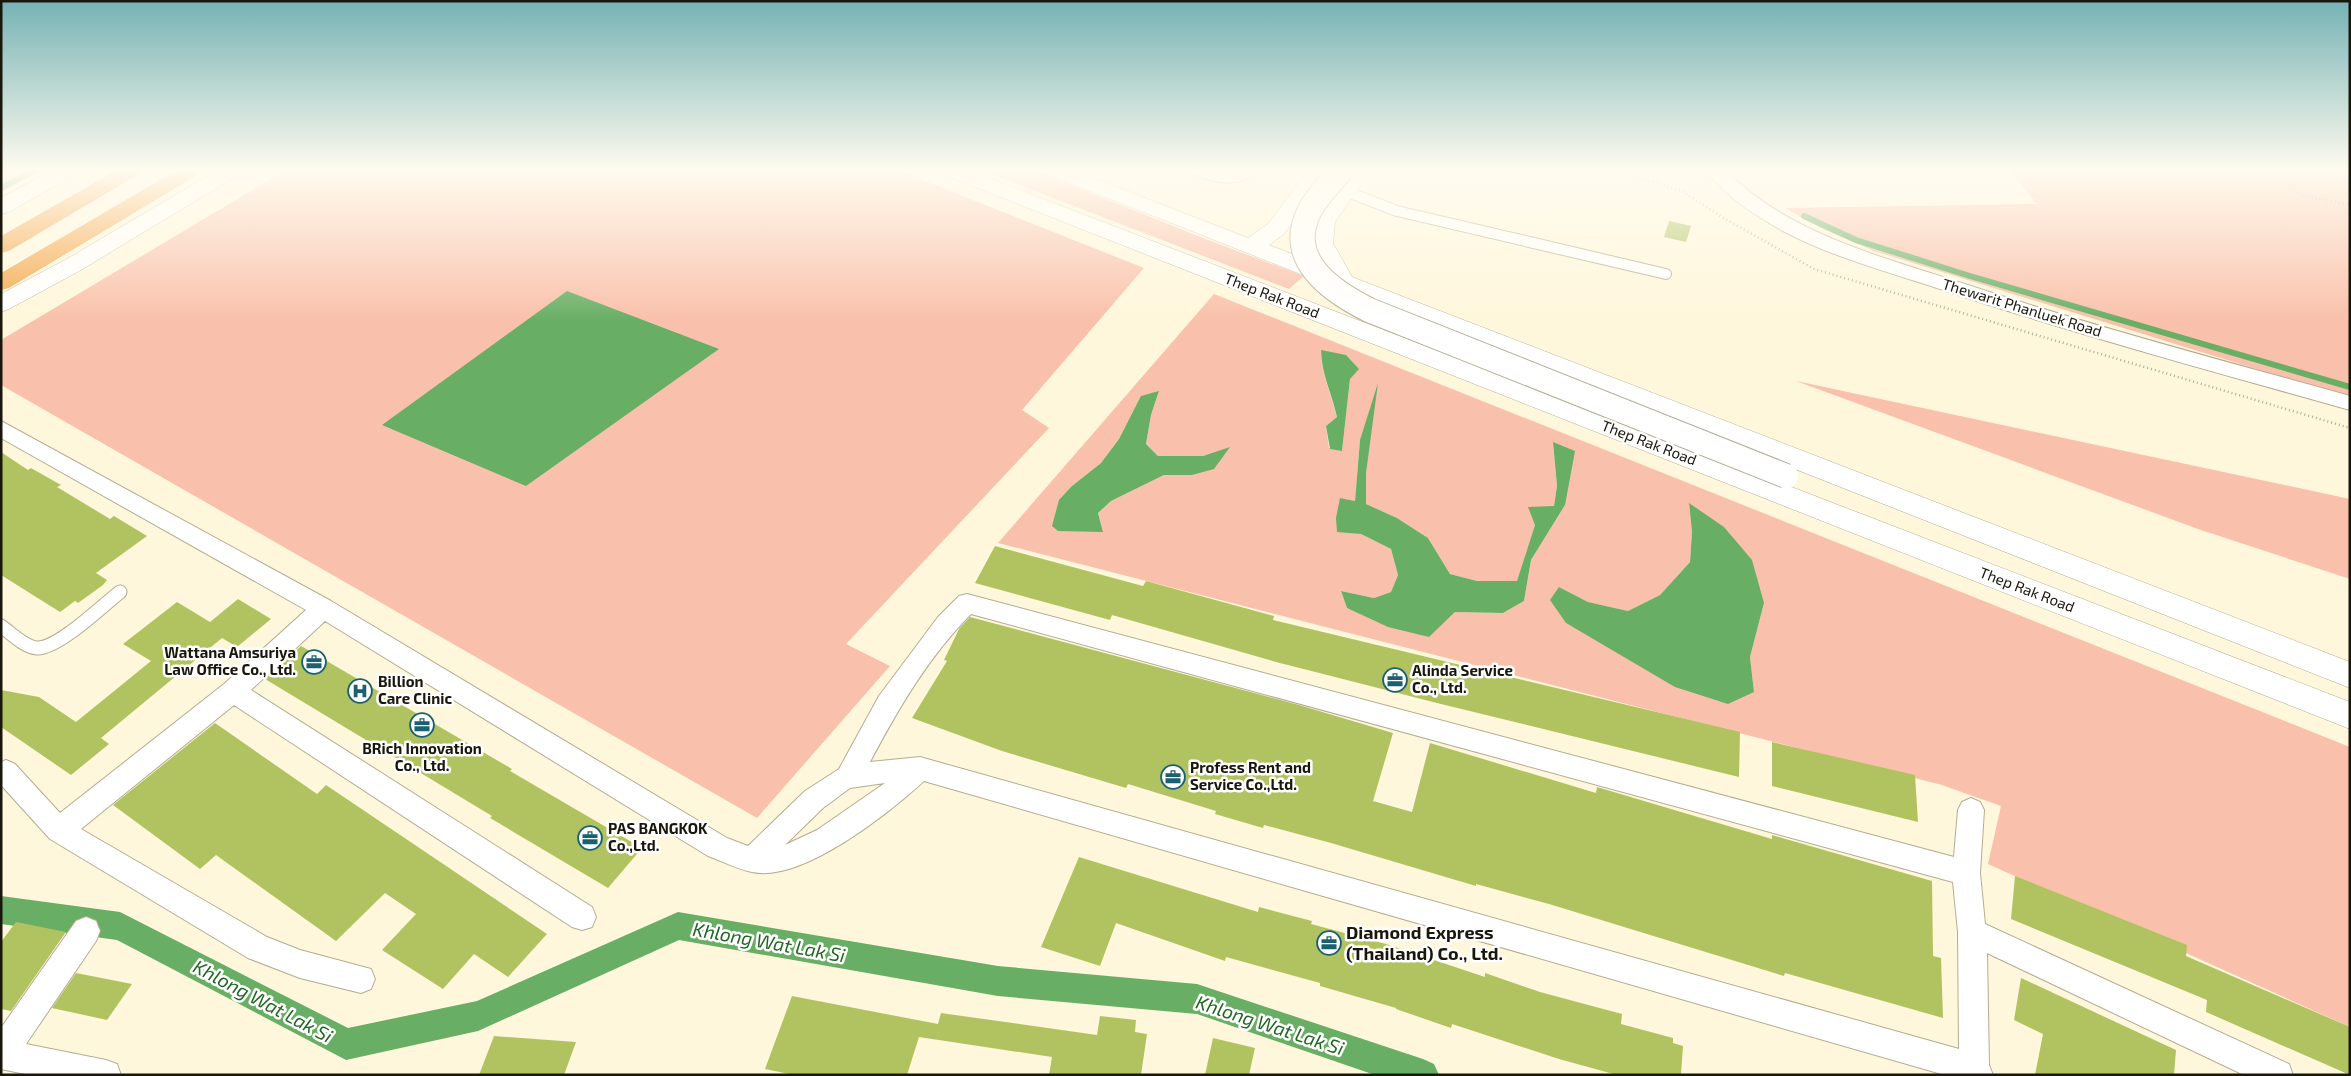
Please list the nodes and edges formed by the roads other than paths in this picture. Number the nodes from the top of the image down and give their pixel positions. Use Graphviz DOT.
graph roads {
  1 [pos="17,220"];
  2 [pos="45,220"];
  3 [pos="77,220"];
  4 [pos="80,220"];
  5 [pos="107,220"];
  6 [pos="148,220"];
  7 [pos="1078,220"];
  8 [pos="1181,220"];
  9 [pos="1281,220"];
  10 [pos="1289,220"];
  11 [pos="1306,220"];
  12 [pos="1436,220"];
  13 [pos="1777,220"];
  14 [pos="1324,222"];
  15 [pos="1,229"];
  16 [pos="1,246"];
  17 [pos="1248,247"];
  18 [pos="1,265"];
  19 [pos="1666,274"];
  20 [pos="1,283"];
  21 [pos="1344,284"];
  22 [pos="1,304"];
  23 [pos="2350,403"];
  24 [pos="1,428"];
  25 [pos="2004,581"];
  26 [pos="120,592"];
  27 [pos="323,608"];
  28 [pos="1,626"];
  29 [pos="2350,675"];
  30 [pos="233,691"];
  31 [pos="2350,716"];
  32 [pos="920,768"];
  33 [pos="6,772"];
  34 [pos="849,776"];
  35 [pos="1971,810"];
  36 [pos="59,830"];
  37 [pos="753,860"];
  38 [pos="1966,873"];
  39 [pos="582,917"];
  40 [pos="86,931"];
  41 [pos="1972,932"];
  42 [pos="361,979"];
  43 [pos="1,1054"];
  44 [pos="60,1070"];
  45 [pos="1976,1072"];
  46 [pos="106,1075"];
  47 [pos="2278,1075"];
  1 -- 15 [label="highway"];
  2 -- 16 [label="highway"];
  3 -- 18 [label="highway"];
  4 -- 18 [label="highway"];
  5 -- 20 [label="highway"];
  6 -- 22 [label="main road"];
  7 -- 25 [label="main road, Thep Rak Road"];
  8 -- 17 [label="main road"];
  9 -- 17 [label="main road"];
  10 -- 14 [label="main road"];
  11 -- 25 [label="main road, bridge"];
  12 -- 19 [label="lane"];
  13 -- 23 [label="street, Thewarit Phanluek Road"];
  14 -- 21 [label="main road"];
  17 -- 21 [label="main road"];
  21 -- 29 [label="main road"];
  24 -- 27 [label="street"];
  25 -- 31 [label="main road, Thep Rak Road"];
  26 -- 28 [label="lane"];
  27 -- 30 [label="street"];
  27 -- 37 [label="street"];
  30 -- 36 [label="street"];
  30 -- 39 [label="street"];
  32 -- 34 [label="street"];
  32 -- 37 [label="street"];
  32 -- 45 [label="street"];
  33 -- 36 [label="street"];
  34 -- 37 [label="street"];
  34 -- 38 [label="street"];
  35 -- 38 [label="street"];
  36 -- 42 [label="street"];
  38 -- 41 [label="street"];
  40 -- 43 [label="street"];
  41 -- 45 [label="street"];
  41 -- 47 [label="street"];
  43 -- 44 [label="street"];
  44 -- 46 [label="street"];
}
